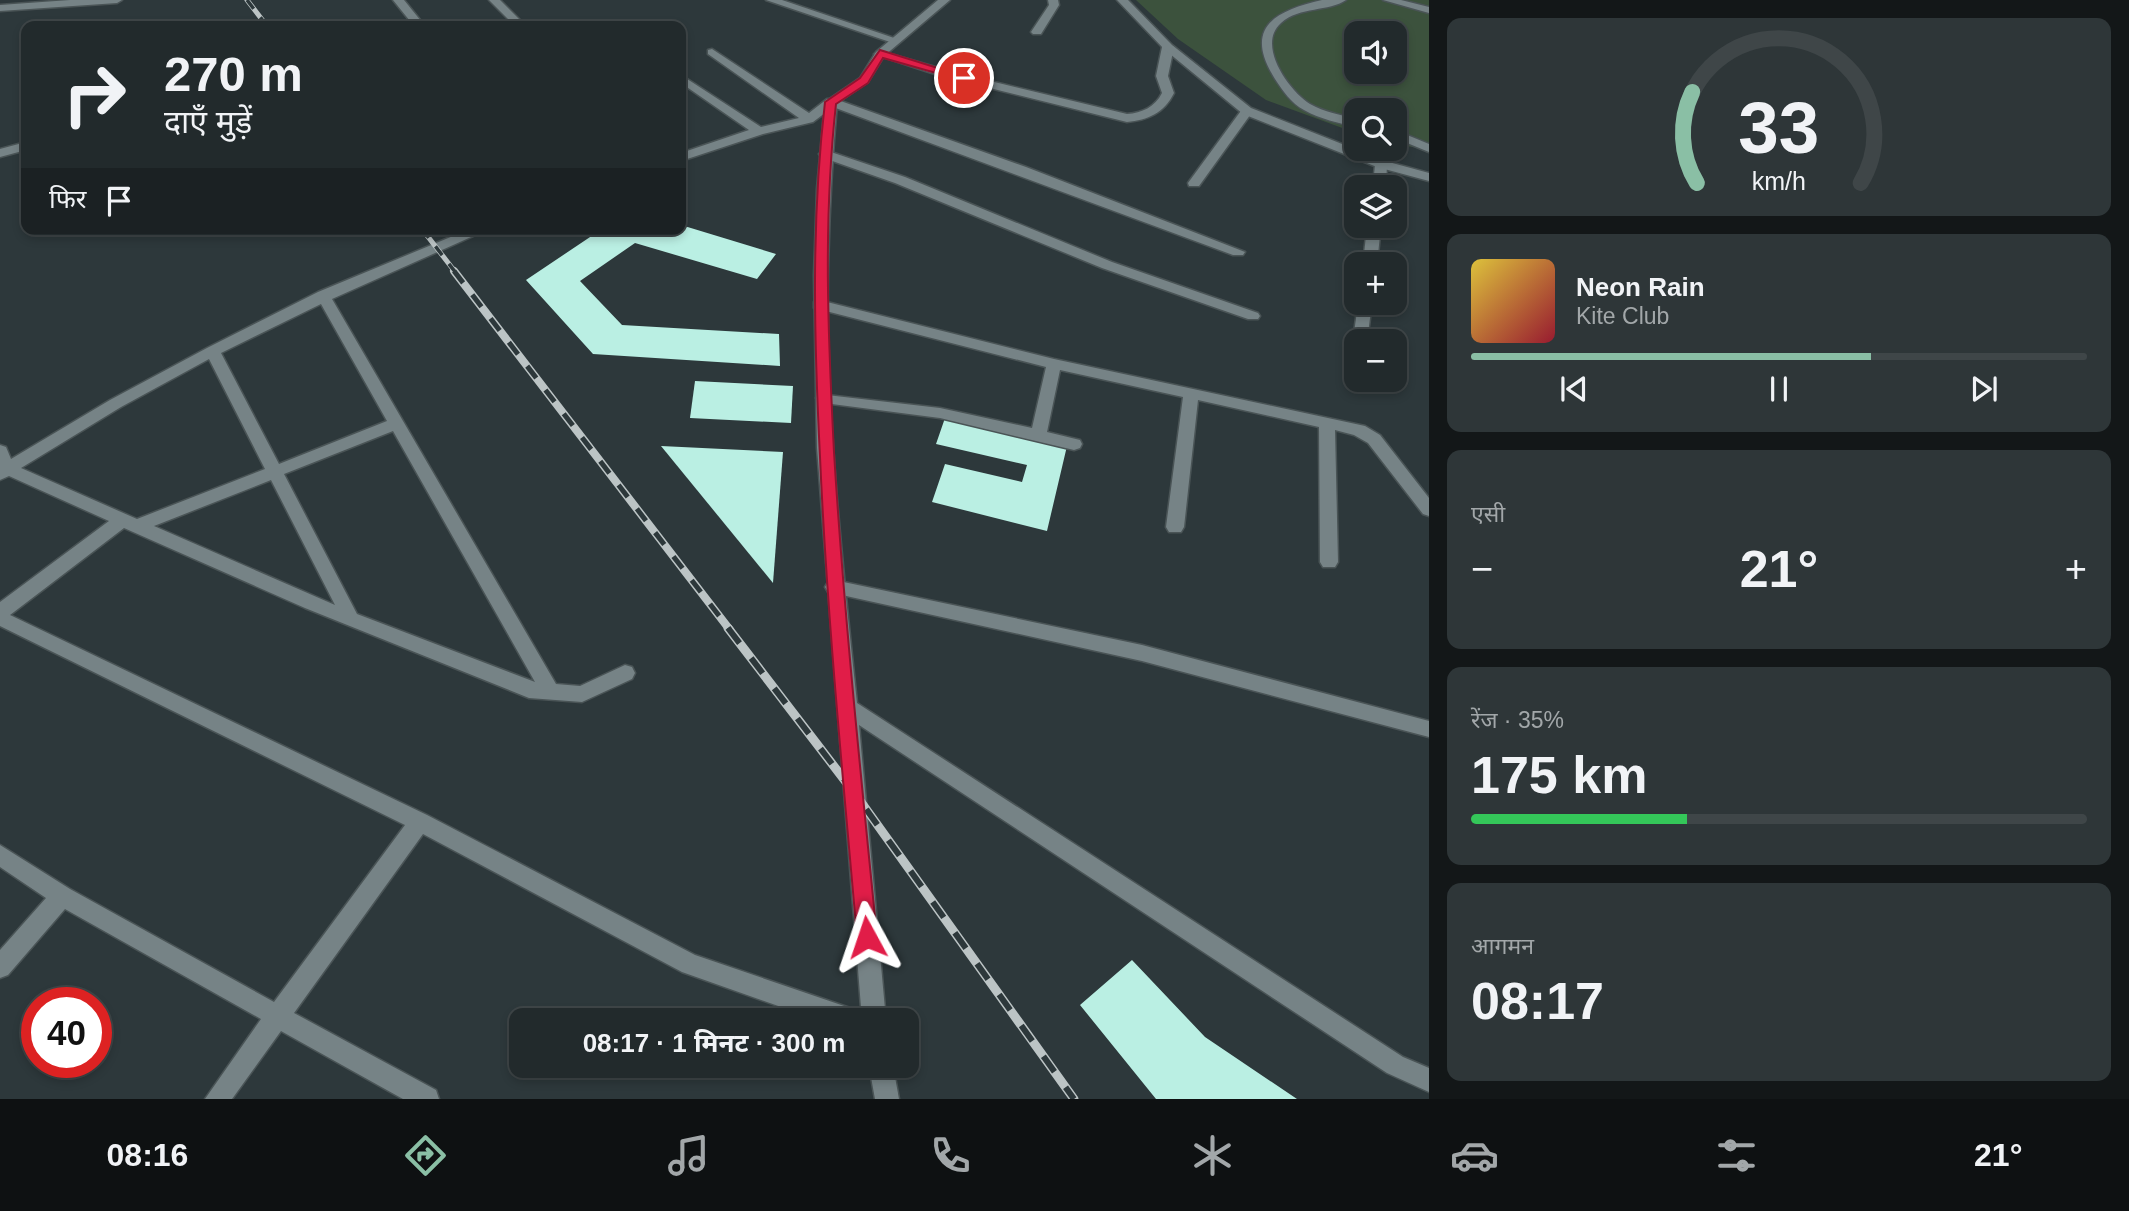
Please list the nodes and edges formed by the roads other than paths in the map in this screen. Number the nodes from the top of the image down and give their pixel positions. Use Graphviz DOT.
graph roads {
  1 [pos="117,0"];
  2 [pos="398,0"];
  3 [pos="494,0"];
  4 [pos="771,0"];
  5 [pos="811,0"];
  6 [pos="945,0"];
  7 [pos="1053,0"];
  8 [pos="1122,0"];
  9 [pos="1341,0"];
  10 [pos="1388,0"];
  11 [pos="0,8"];
  12 [pos="798,9"];
  13 [pos="1429,10"];
  14 [pos="416,21"];
  15 [pos="516,21"];
  16 [pos="1037,32"];
  17 [pos="894,40"];
  18 [pos="1168,47"];
  19 [pos="712,52"];
  20 [pos="880,54"];
  21 [pos="686,81"];
  22 [pos="831,102"];
  23 [pos="1247,111"];
  24 [pos="809,119"];
  25 [pos="1344,119"];
  26 [pos="759,131"];
  27 [pos="1407,139"];
  28 [pos="21,147"];
  29 [pos="1429,148"];
  30 [pos="0,153"];
  31 [pos="825,154"];
  32 [pos="686,155"];
  33 [pos="1381,164"];
  34 [pos="1380,175"];
  35 [pos="1429,177"];
  36 [pos="1194,183"];
  37 [pos="466,235"];
  38 [pos="1238,252"];
  39 [pos="324,295"];
  40 [pos="819,305"];
  41 [pos="1253,317"];
  42 [pos="212,351"];
  43 [pos="1054,364"];
  44 [pos="1191,394"];
  45 [pos="824,398"];
  46 [pos="398,423"];
  47 [pos="1327,423"];
  48 [pos="1038,435"];
  49 [pos="1074,444"];
  50 [pos="0,451"];
  51 [pos="275,471"];
  52 [pos="4,472"];
  53 [pos="1429,510"];
  54 [pos="130,523"];
  55 [pos="1175,527"];
  56 [pos="1329,562"];
  57 [pos="834,587"];
  58 [pos="0,612"];
  59 [pos="0,618"];
  60 [pos="351,619"];
  61 [pos="625,673"];
  62 [pos="551,693"];
  63 [pos="847,706"];
  64 [pos="1429,729"];
  65 [pos="420,822"];
  66 [pos="0,855"];
  67 [pos="62,896"];
  68 [pos="0,967"];
  69 [pos="816,1008"];
  70 [pos="873,1008"];
  71 [pos="275,1017"];
  72 [pos="883,1078"];
  73 [pos="1429,1080"];
  74 [pos="217,1099"];
  75 [pos="427,1099"];
  76 [pos="887,1099"];
  1 -- 11 [label="street"];
  2 -- 14 [label="street"];
  3 -- 15 [label="street"];
  4 -- 12 [label="street"];
  5 -- 12 [label="street"];
  6 -- 17 [label="street"];
  7 -- 16 [label="street"];
  8 -- 18 [label="street"];
  9 -- 25 [label="street"];
  10 -- 13 [label="street"];
  12 -- 17 [label="street"];
  17 -- 20 [label="street"];
  18 -- 20 [label="street"];
  18 -- 23 [label="street"];
  19 -- 24 [label="street"];
  20 -- 22 [label="street"];
  21 -- 26 [label="street"];
  22 -- 24 [label="street"];
  22 -- 31 [label="street"];
  22 -- 38 [label="street"];
  23 -- 33 [label="street"];
  23 -- 36 [label="street"];
  24 -- 26 [label="street"];
  26 -- 32 [label="street"];
  27 -- 29 [label="street"];
  28 -- 30 [label="street"];
  31 -- 40 [label="street"];
  31 -- 41 [label="street"];
  33 -- 34 [label="street"];
  33 -- 35 [label="street"];
  37 -- 39 [label="street"];
  39 -- 42 [label="street"];
  39 -- 46 [label="street"];
  40 -- 43 [label="street"];
  40 -- 45 [label="street"];
  42 -- 51 [label="street"];
  42 -- 52 [label="street"];
  43 -- 44 [label="street"];
  43 -- 48 [label="street"];
  44 -- 47 [label="street"];
  44 -- 55 [label="street"];
  45 -- 48 [label="street"];
  45 -- 57 [label="street"];
  46 -- 51 [label="street"];
  46 -- 62 [label="street"];
  47 -- 53 [label="street"];
  47 -- 56 [label="street"];
  48 -- 49 [label="street"];
  50 -- 52 [label="street"];
  51 -- 54 [label="street"];
  51 -- 60 [label="street"];
  52 -- 54 [label="street"];
  54 -- 58 [label="street"];
  54 -- 60 [label="street"];
  57 -- 63 [label="street"];
  57 -- 64 [label="street"];
  59 -- 65 [label="street"];
  60 -- 62 [label="street"];
  61 -- 62 [label="street"];
  63 -- 70 [label="street"];
  63 -- 73 [label="street"];
  65 -- 69 [label="street"];
  65 -- 71 [label="street"];
  66 -- 67 [label="street"];
  67 -- 68 [label="street"];
  67 -- 71 [label="street"];
  71 -- 74 [label="street"];
  71 -- 75 [label="street"];
  72 -- 76 [label="street"];
}
